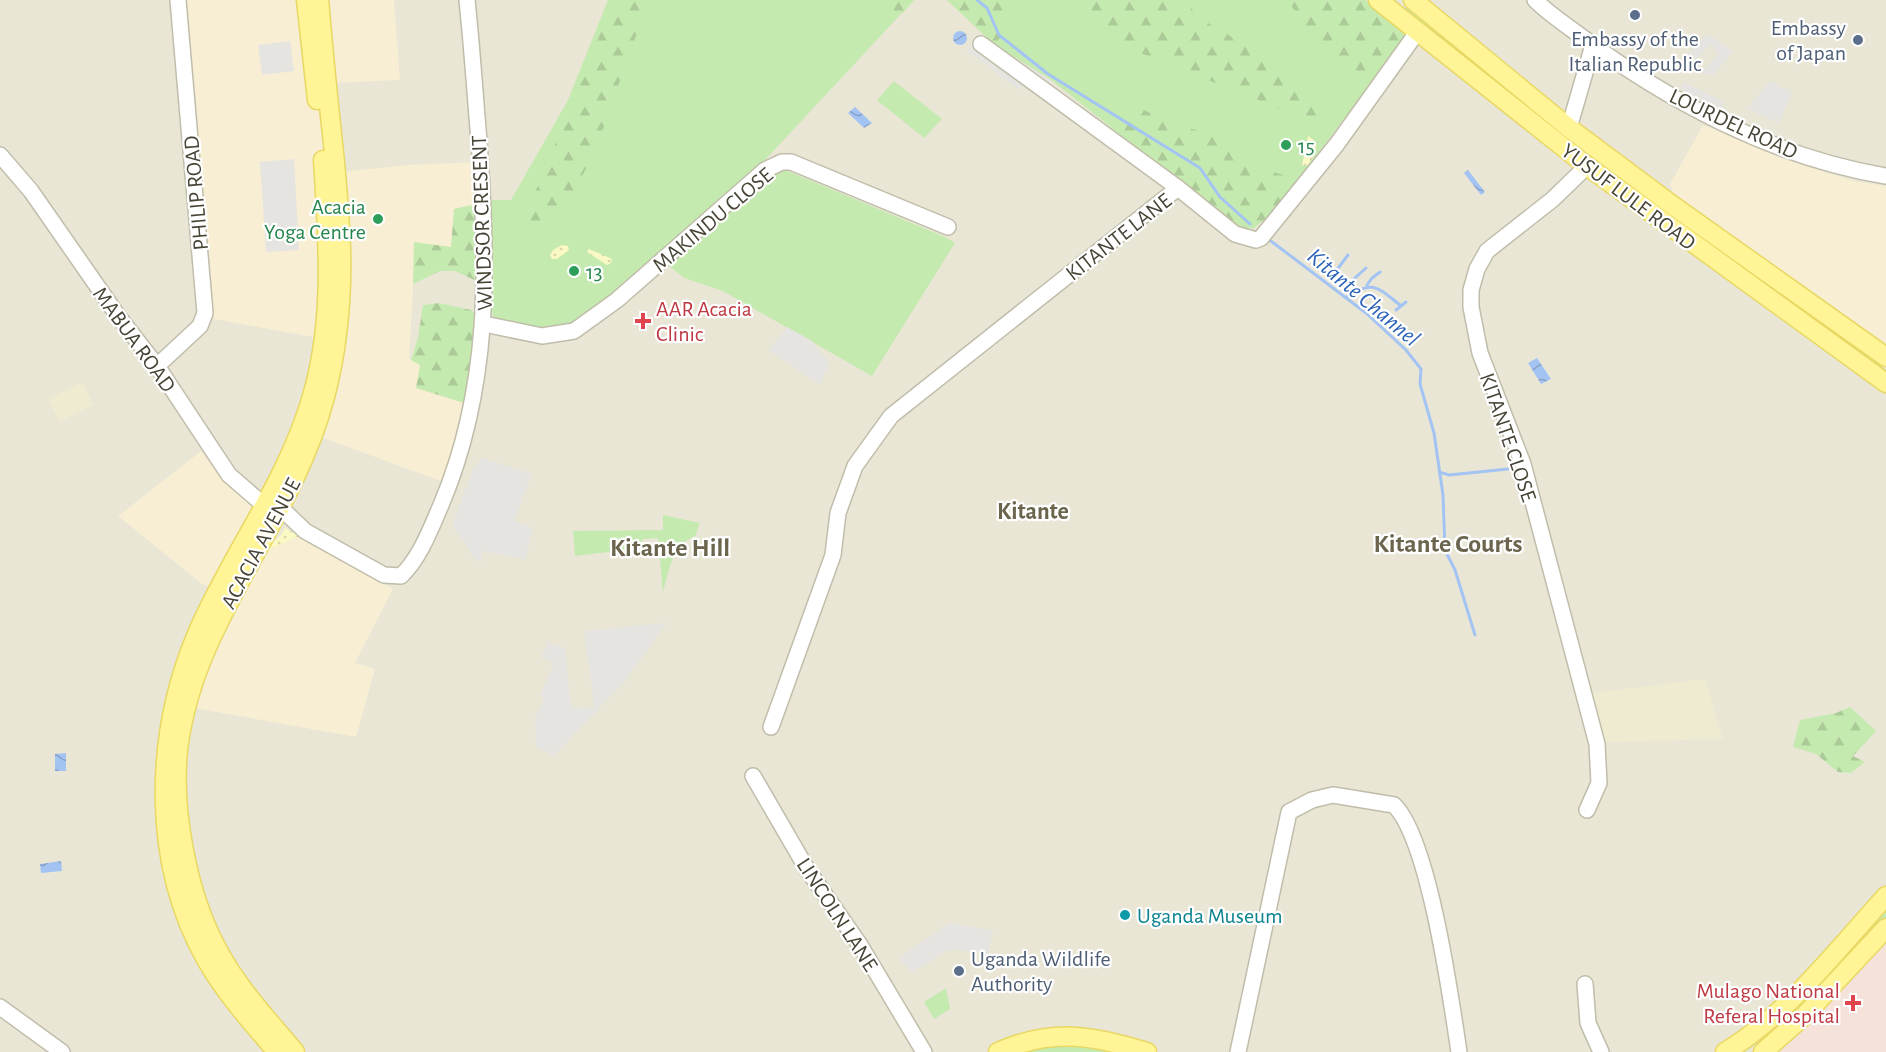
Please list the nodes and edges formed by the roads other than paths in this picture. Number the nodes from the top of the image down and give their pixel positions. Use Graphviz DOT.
graph roads {
  1 [pos="178,0"];
  2 [pos="306,0"];
  3 [pos="319,0"];
  4 [pos="467,0"];
  5 [pos="1378,0"];
  6 [pos="1413,0"];
  7 [pos="1535,0"];
  8 [pos="1418,31"];
  9 [pos="981,44"];
  10 [pos="1593,45"];
  11 [pos="1569,128"];
  12 [pos="0,155"];
  13 [pos="1587,166"];
  14 [pos="1886,176"];
  15 [pos="1178,188"];
  16 [pos="1668,202"];
  17 [pos="1657,219"];
  18 [pos="948,227"];
  19 [pos="484,324"];
  20 [pos="1886,357"];
  21 [pos="157,366"];
  22 [pos="1886,383"];
  23 [pos="273,507"];
  24 [pos="771,727"];
  25 [pos="753,776"];
  26 [pos="1587,810"];
  27 [pos="1886,896"];
  28 [pos="1886,928"];
  29 [pos="1585,984"];
  30 [pos="1800,990"];
  31 [pos="1817,1003"];
  32 [pos="0,1007"];
  33 [pos="62,1052"];
  34 [pos="277,1052"];
  35 [pos="296,1052"];
  36 [pos="924,1052"];
  37 [pos="998,1052"];
  38 [pos="1147,1052"];
  39 [pos="1238,1052"];
  40 [pos="1459,1052"];
  41 [pos="1601,1052"];
  42 [pos="1725,1052"];
  43 [pos="1763,1052"];
  1 -- 21 [label="street, PHILIP ROAD"];
  2 -- 23 [label="main road, ACACIA AVENUE"];
  3 -- 23 [label="main road, ACACIA AVENUE"];
  4 -- 19 [label="street, WINDSOR CRESENT"];
  5 -- 8 [label="main road, YUSUF LULE ROAD"];
  6 -- 11 [label="main road, YUSUF LULE ROAD"];
  7 -- 10 [label="street, LOURDEL ROAD"];
  8 -- 13 [label="main road, YUSUF LULE ROAD"];
  8 -- 15 [label="street, KITANTE LANE"];
  9 -- 15 [label="street"];
  10 -- 11 [label="street"];
  10 -- 14 [label="street, LOURDEL ROAD"];
  11 -- 16 [label="main road, YUSUF LULE ROAD"];
  12 -- 21 [label="street, MABUA ROAD"];
  13 -- 17 [label="main road, YUSUF LULE ROAD"];
  13 -- 26 [label="street, KITANTE CLOSE"];
  15 -- 24 [label="street, KITANTE LANE"];
  16 -- 17 [label="main road"];
  16 -- 20 [label="main road, YUSUF LULE ROAD"];
  17 -- 22 [label="main road, YUSUF LULE ROAD"];
  18 -- 19 [label="street, MAKINDU CLOSE"];
  19 -- 23 [label="street, WINDSOR CRESENT"];
  21 -- 23 [label="street, MABUA ROAD"];
  23 -- 34 [label="main road, ACACIA AVENUE"];
  23 -- 35 [label="main road, ACACIA AVENUE"];
  25 -- 36 [label="street, LINCOLN LANE"];
  27 -- 30 [label="main road"];
  28 -- 31 [label="main road"];
  29 -- 41 [label="street"];
  30 -- 31 [label="main road"];
  30 -- 42 [label="main road"];
  31 -- 43 [label="main road"];
  32 -- 33 [label="street"];
  37 -- 38 [label="main road"];
  39 -- 40 [label="street"];
}
